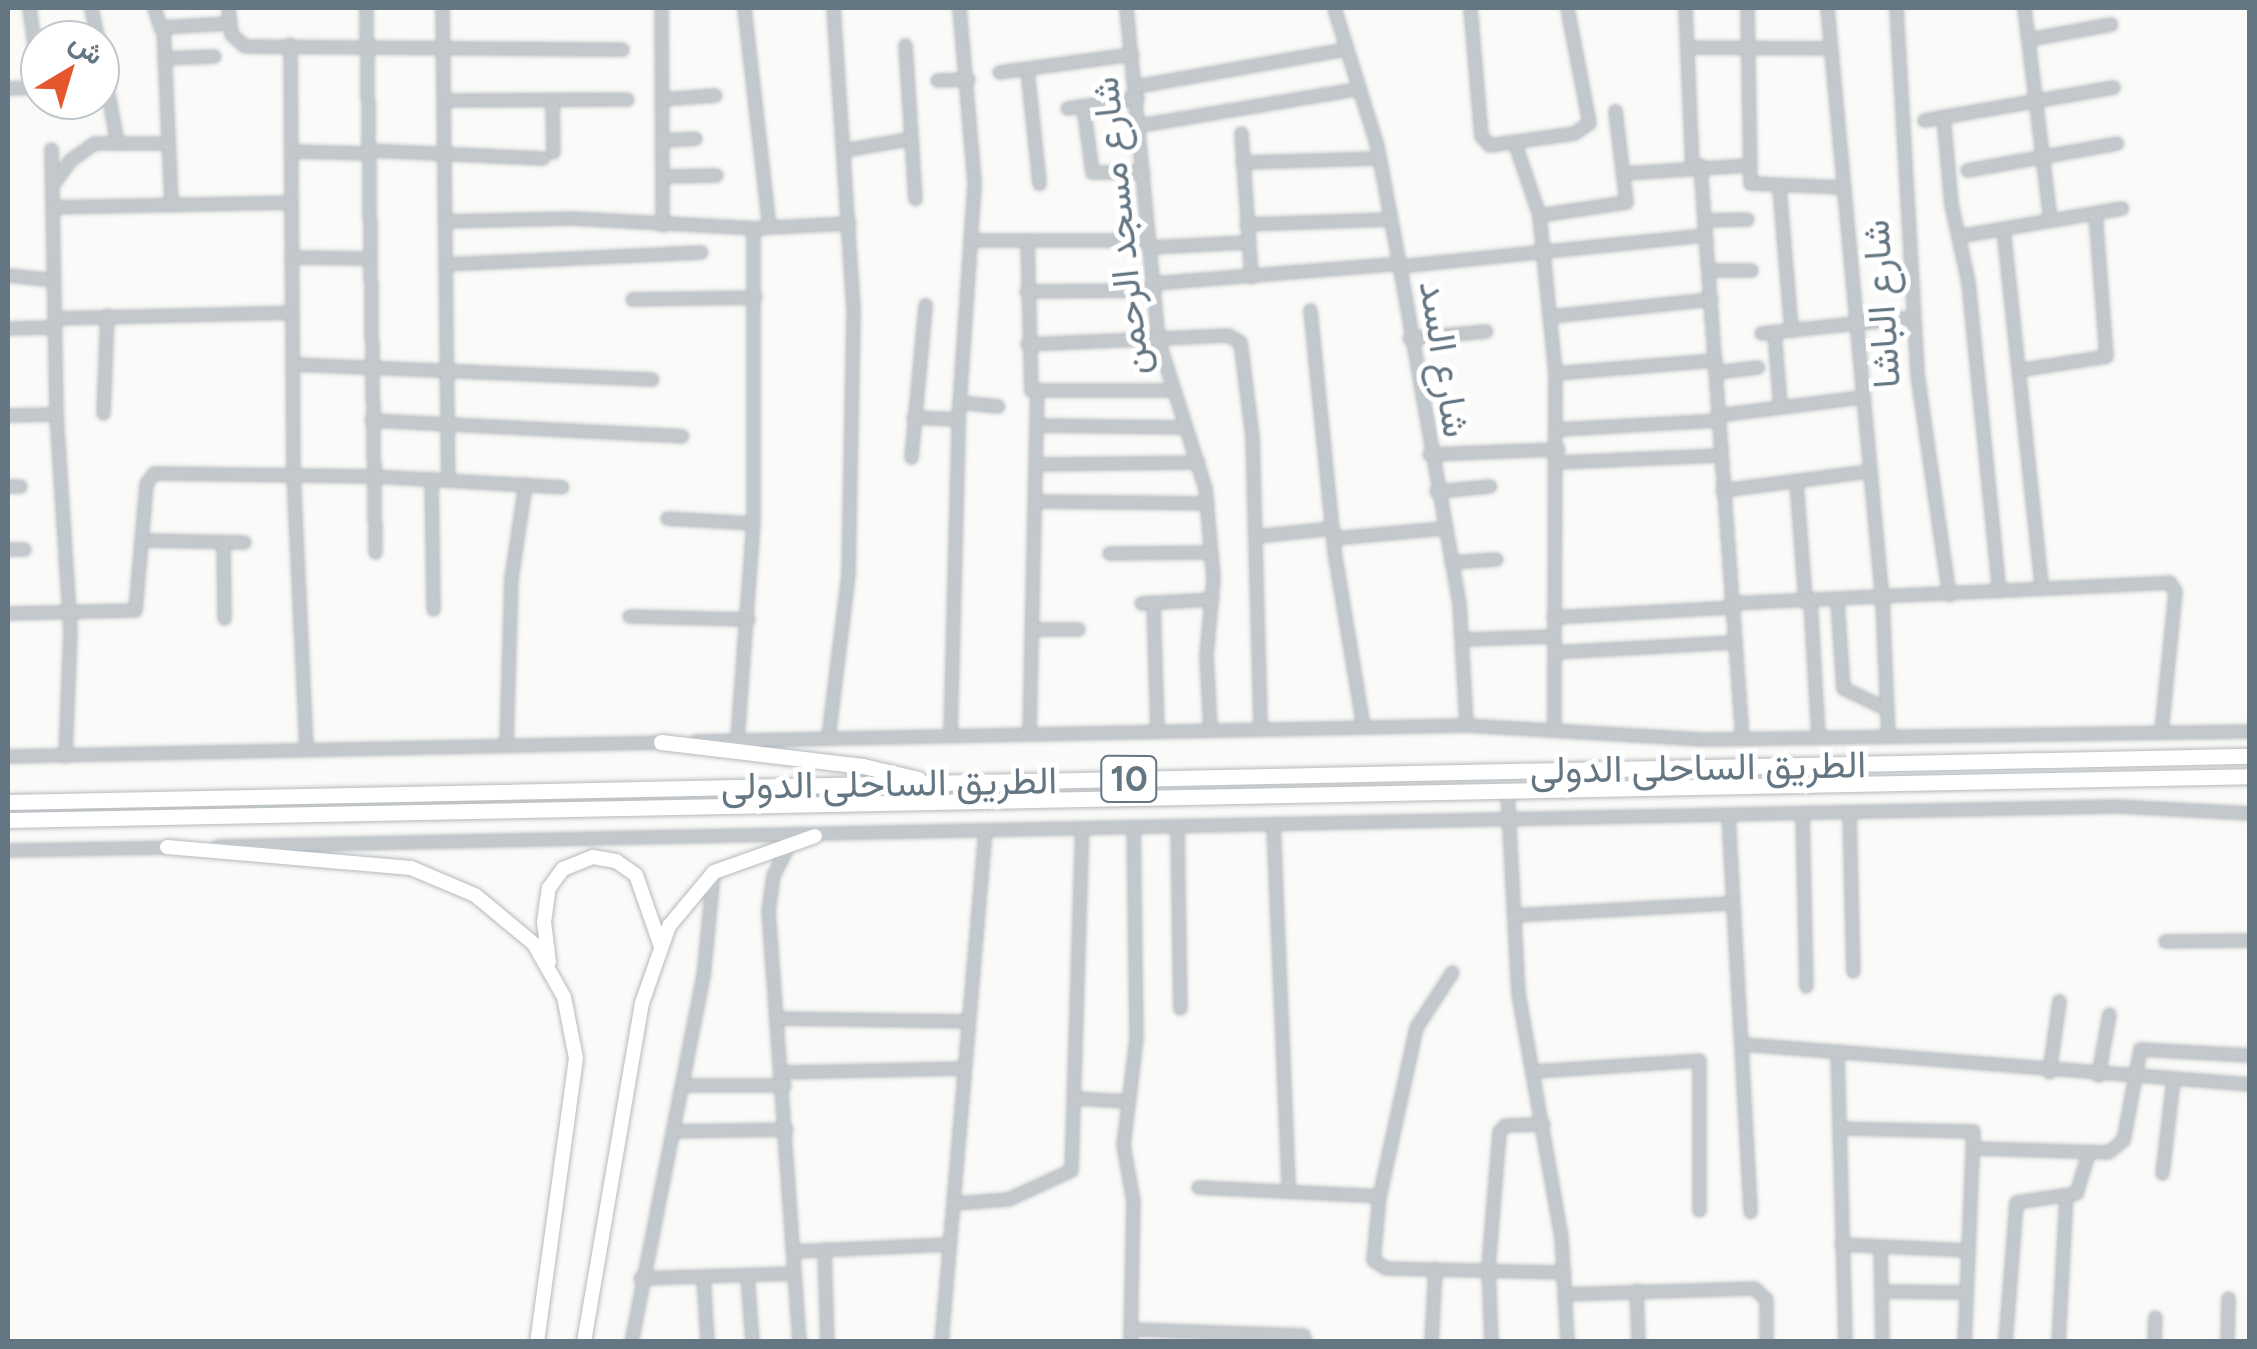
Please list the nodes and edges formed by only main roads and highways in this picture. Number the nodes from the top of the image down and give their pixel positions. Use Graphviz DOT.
graph roads {
  1 [pos="661,742"];
  2 [pos="2250,756"];
  3 [pos="2218,776"];
  4 [pos="2250,776"];
  5 [pos="931,784"];
  6 [pos="2250,788"];
  7 [pos="8,802"];
  8 [pos="8,820"];
  9 [pos="815,836"];
  10 [pos="168,847"];
  11 [pos="660,945"];
  12 [pos="554,976"];
  13 [pos="537,1342"];
  14 [pos="584,1342"];
  1 -- 5 [label="highway"];
  2 -- 5 [label="highway, الطريق الساحلى الدولى / 10"];
  3 -- 4 [label="highway, الطريق الساحلى الدولى / 10"];
  3 -- 6 [label="highway"];
  3 -- 8 [label="highway, الطريق الساحلى الدولى / 10"];
  5 -- 7 [label="highway, الطريق الساحلى الدولى / 10"];
  9 -- 11 [label="main road"];
  10 -- 12 [label="main road"];
  11 -- 12 [label="main road"];
  11 -- 14 [label="main road"];
  12 -- 13 [label="main road"];
}
